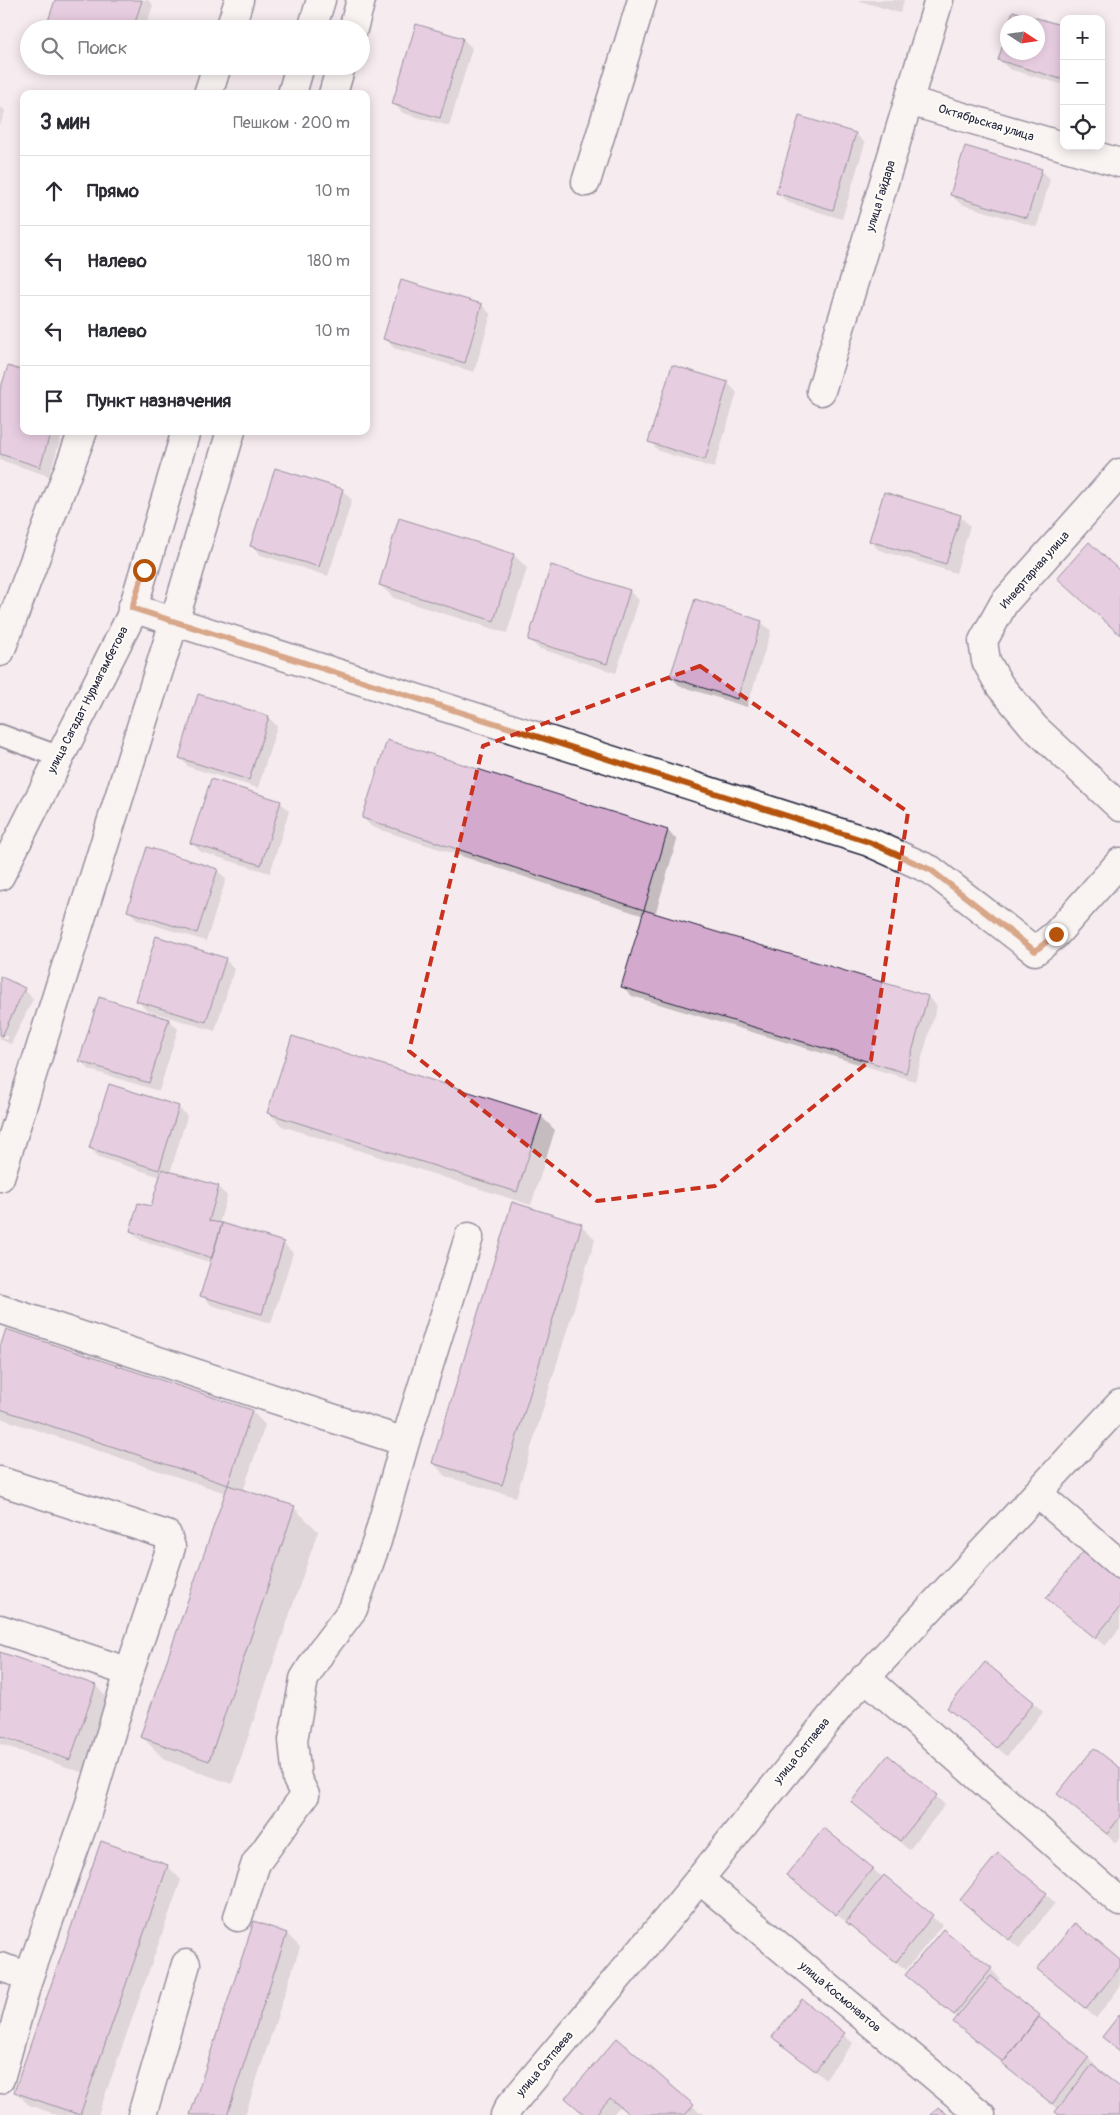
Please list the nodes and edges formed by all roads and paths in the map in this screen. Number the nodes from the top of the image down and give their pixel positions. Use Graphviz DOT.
graph roads {
  1 [pos="239,0"];
  2 [pos="321,0"];
  3 [pos="361,0"];
  4 [pos="642,0"];
  5 [pos="939,0"];
  6 [pos="233,20"];
  7 [pos="315,20"];
  8 [pos="355,20"];
  9 [pos="214,75"];
  10 [pos="297,75"];
  11 [pos="338,75"];
  12 [pos="209,90"];
  13 [pos="293,90"];
  14 [pos="334,90"];
  15 [pos="910,100"];
  16 [pos="1120,163"];
  17 [pos="586,182"];
  18 [pos="821,391"];
  19 [pos="81,435"];
  20 [pos="185,435"];
  21 [pos="230,435"];
  22 [pos="1120,473"];
  23 [pos="132,608"];
  24 [pos="174,622"];
  25 [pos="0,652"];
  26 [pos="0,735"];
  27 [pos="60,757"];
  28 [pos="1120,806"];
  29 [pos="1120,862"];
  30 [pos="0,876"];
  31 [pos="0,1177"];
  32 [pos="469,1237"];
  33 [pos="0,1310"];
  34 [pos="1120,1404"];
  35 [pos="405,1442"];
  36 [pos="0,1481"];
  37 [pos="1037,1493"];
  38 [pos="1120,1564"];
  39 [pos="0,1629"];
  40 [pos="129,1672"];
  41 [pos="865,1677"];
  42 [pos="699,1879"];
  43 [pos="1120,1902"];
  44 [pos="238,1916"];
  45 [pos="186,1964"];
  46 [pos="0,1966"];
  47 [pos="29,1976"];
  48 [pos="0,2079"];
  49 [pos="142,2115"];
  50 [pos="504,2115"];
  51 [pos="981,2115"];
  1 -- 6 [label="street"];
  2 -- 7 [label="street"];
  3 -- 8 [label="street"];
  4 -- 17 [label="street"];
  5 -- 15 [label="street, улица Гайдара"];
  9 -- 12 [label="street"];
  10 -- 13 [label="street"];
  11 -- 14 [label="street"];
  15 -- 16 [label="street, Октябрьская улица"];
  15 -- 18 [label="street, улица Гайдара"];
  19 -- 25 [label="street"];
  20 -- 23 [label="street, улица Сагадат Нурмагамбетова"];
  21 -- 24 [label="street"];
  22 -- 28 [label="street, Инвертарная улица"];
  23 -- 24 [label="street"];
  23 -- 27 [label="street, улица Сагадат Нурмагамбетова"];
  24 -- 29 [label="street"];
  24 -- 31 [label="street"];
  26 -- 27 [label="lane"];
  27 -- 30 [label="street, улица Сагадат Нурмагамбетова"];
  32 -- 35 [label="street"];
  33 -- 35 [label="street"];
  34 -- 37 [label="street, улица Сатпаева"];
  35 -- 44 [label="street"];
  36 -- 40 [label="street"];
  37 -- 38 [label="street"];
  37 -- 41 [label="street, улица Сатпаева"];
  39 -- 40 [label="street"];
  40 -- 47 [label="street"];
  41 -- 42 [label="street, улица Сатпаева"];
  41 -- 43 [label="street"];
  42 -- 50 [label="street, улица Сатпаева"];
  42 -- 51 [label="street, улица Космонавтов"];
  45 -- 49 [label="street"];
  46 -- 47 [label="street"];
  47 -- 48 [label="street"];
}
